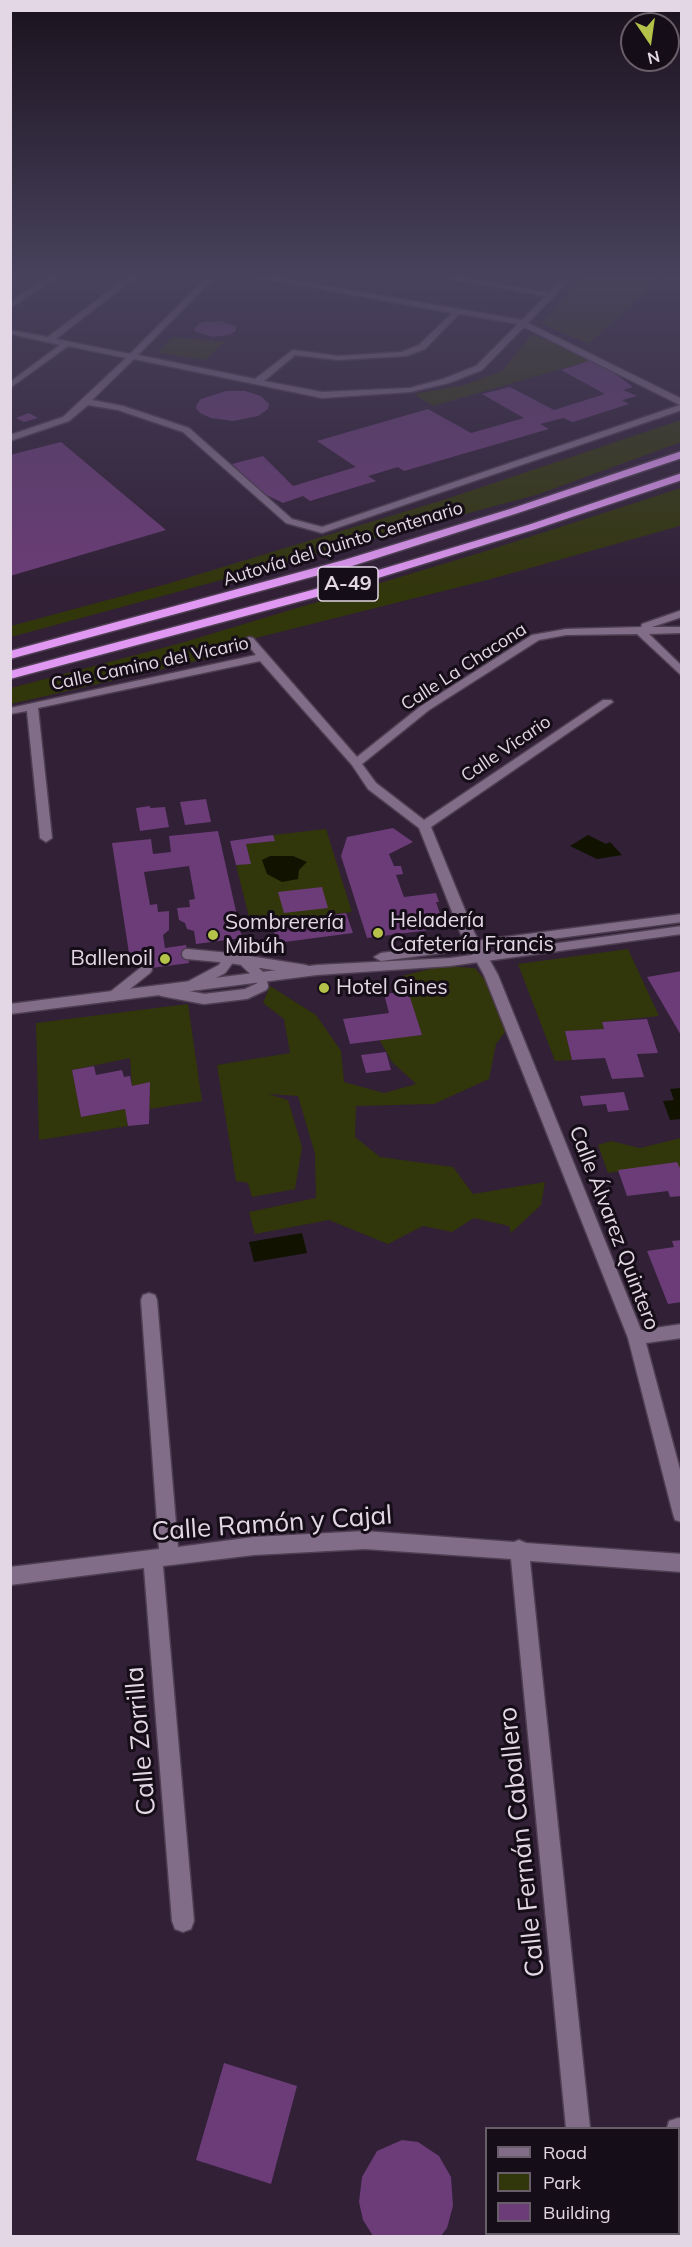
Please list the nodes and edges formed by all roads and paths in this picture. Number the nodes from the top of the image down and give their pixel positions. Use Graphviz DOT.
graph roads {
  1 [pos="109,381"];
  2 [pos="252,381"];
  3 [pos="446,381"];
  4 [pos="637,381"];
  5 [pos="257,382"];
  6 [pos="87,402"];
  7 [pos="681,403"];
  8 [pos="681,407"];
  9 [pos="10,438"];
  10 [pos="681,453"];
  11 [pos="681,476"];
  12 [pos="681,613"];
  13 [pos="638,629"];
  14 [pos="681,630"];
  15 [pos="79,638"];
  16 [pos="249,640"];
  17 [pos="10,643"];
  18 [pos="10,655"];
  19 [pos="263,657"];
  20 [pos="681,673"];
  21 [pos="10,675"];
  22 [pos="607,702"];
  23 [pos="32,706"];
  24 [pos="10,711"];
  25 [pos="356,763"];
  26 [pos="424,826"];
  27 [pos="46,838"];
  28 [pos="681,918"];
  29 [pos="663,921"];
  30 [pos="681,930"];
  31 [pos="478,952"];
  32 [pos="187,954"];
  33 [pos="230,958"];
  34 [pos="243,960"];
  35 [pos="369,966"];
  36 [pos="147,969"];
  37 [pos="326,970"];
  38 [pos="311,971"];
  39 [pos="261,977"];
  40 [pos="190,987"];
  41 [pos="159,990"];
  42 [pos="112,996"];
  43 [pos="10,1009"];
  44 [pos="149,1300"];
  45 [pos="681,1331"];
  46 [pos="636,1338"];
  47 [pos="681,1514"];
  48 [pos="519,1549"];
  49 [pos="161,1556"];
  50 [pos="681,1563"];
  51 [pos="10,1576"];
  52 [pos="183,1921"];
  53 [pos="578,2127"];
  1 -- 6 [label="street"];
  2 -- 5 [label="street"];
  3 -- 5 [label="street"];
  4 -- 7 [label="street"];
  6 -- 8 [label="street"];
  6 -- 9 [label="street"];
  10 -- 15 [label="highway, Autovía del Quinto Centenario / A-49"];
  11 -- 21 [label="highway, Autovía del Quinto Centenario / A-49"];
  12 -- 13 [label="street"];
  13 -- 14 [label="street"];
  13 -- 20 [label="street"];
  13 -- 25 [label="street, Calle La Chacona"];
  15 -- 17 [label="highway"];
  15 -- 18 [label="highway, Autovía del Quinto Centenario / A-49"];
  16 -- 19 [label="street"];
  19 -- 23 [label="street, Calle Camino del Vicario"];
  19 -- 25 [label="street, Calle Camino del Vicario"];
  22 -- 26 [label="street, Calle Vicario"];
  23 -- 24 [label="street, Calle Camino del Vicario"];
  23 -- 27 [label="street"];
  25 -- 26 [label="street, Calle Camino del Vicario"];
  26 -- 31 [label="street, Calle Álvarez Quintero"];
  28 -- 29 [label="street"];
  29 -- 31 [label="street"];
  29 -- 31 [label="street"];
  30 -- 31 [label="street"];
  31 -- 35 [label="street"];
  31 -- 35 [label="street"];
  31 -- 37 [label="street"];
  31 -- 46 [label="street, Calle Álvarez Quintero"];
  32 -- 33 [label="lane"];
  33 -- 34 [label="lane"];
  33 -- 40 [label="lane"];
  34 -- 38 [label="lane"];
  34 -- 39 [label="lane"];
  35 -- 37 [label="street"];
  36 -- 42 [label="lane"];
  37 -- 38 [label="street"];
  38 -- 39 [label="street"];
  39 -- 40 [label="street"];
  39 -- 41 [label="lane"];
  40 -- 41 [label="street"];
  41 -- 42 [label="street"];
  42 -- 43 [label="street"];
  44 -- 49 [label="street, Calle Zorrilla"];
  45 -- 46 [label="street"];
  46 -- 47 [label="street, Calle Álvarez Quintero"];
  48 -- 49 [label="street, Calle Ramón y Cajal"];
  48 -- 50 [label="street, Calle Ramón y Cajal"];
  48 -- 53 [label="street, Calle Fernán Caballero"];
  49 -- 51 [label="street, Calle Ramón y Cajal"];
  49 -- 52 [label="street, Calle Zorrilla"];
}
